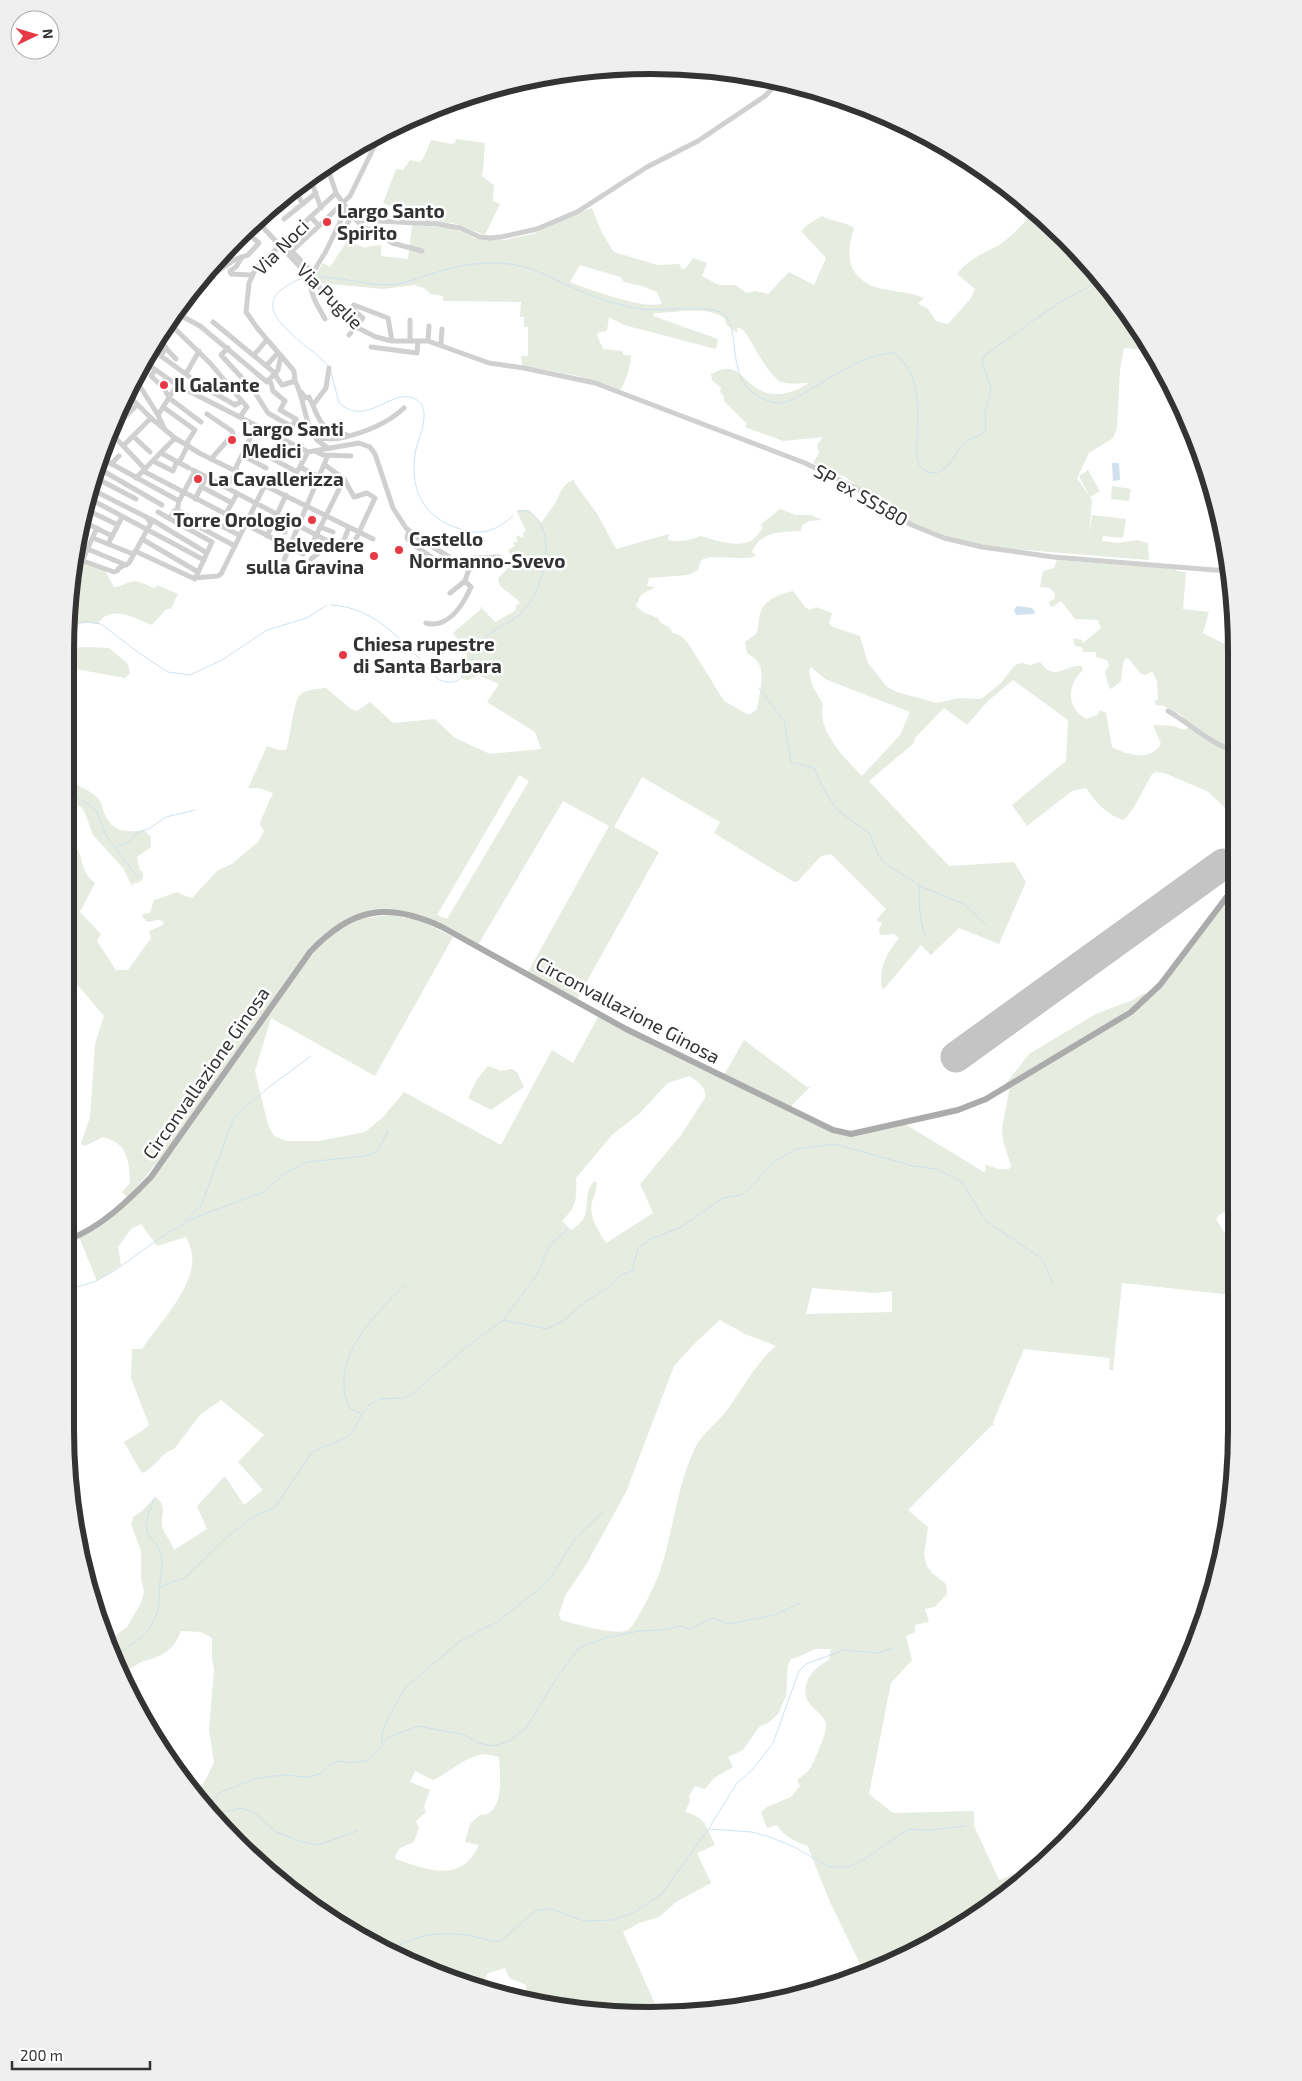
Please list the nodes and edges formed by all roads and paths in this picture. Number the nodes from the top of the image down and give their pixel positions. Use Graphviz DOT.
graph roads {
  1 [pos="773,87"];
  2 [pos="376,143"];
  3 [pos="329,172"];
  4 [pos="312,184"];
  5 [pos="316,193"];
  6 [pos="336,193"];
  7 [pos="297,195"];
  8 [pos="344,202"];
  9 [pos="302,204"];
  10 [pos="321,208"];
  11 [pos="347,208"];
  12 [pos="352,216"];
  13 [pos="311,217"];
  14 [pos="284,219"];
  15 [pos="358,220"];
  16 [pos="347,224"];
  17 [pos="261,226"];
  18 [pos="319,226"];
  19 [pos="362,226"];
  20 [pos="338,229"];
  21 [pos="251,236"];
  22 [pos="283,242"];
  23 [pos="292,251"];
  24 [pos="422,251"];
  25 [pos="242,257"];
  26 [pos="311,274"];
  27 [pos="213,275"];
  28 [pos="251,275"];
  29 [pos="182,315"];
  30 [pos="325,318"];
  31 [pos="410,320"];
  32 [pos="213,322"];
  33 [pos="428,326"];
  34 [pos="173,327"];
  35 [pos="356,327"];
  36 [pos="442,329"];
  37 [pos="349,335"];
  38 [pos="392,341"];
  39 [pos="410,341"];
  40 [pos="418,341"];
  41 [pos="428,341"];
  42 [pos="265,342"];
  43 [pos="162,344"];
  44 [pos="441,344"];
  45 [pos="371,346"];
  46 [pos="166,347"];
  47 [pos="228,348"];
  48 [pos="199,351"];
  49 [pos="278,355"];
  50 [pos="254,356"];
  51 [pos="176,358"];
  52 [pos="149,365"];
  53 [pos="505,365"];
  54 [pos="266,366"];
  55 [pos="328,368"];
  56 [pos="155,370"];
  57 [pos="186,374"];
  58 [pos="276,375"];
  59 [pos="295,381"];
  60 [pos="269,383"];
  61 [pos="139,385"];
  62 [pos="177,385"];
  63 [pos="301,391"];
  64 [pos="169,398"];
  65 [pos="132,399"];
  66 [pos="242,401"];
  67 [pos="137,405"];
  68 [pos="313,405"];
  69 [pos="163,407"];
  70 [pos="404,408"];
  71 [pos="208,414"];
  72 [pos="158,415"];
  73 [pos="240,417"];
  74 [pos="151,418"];
  75 [pos="122,420"];
  76 [pos="202,422"];
  77 [pos="256,425"];
  78 [pos="292,427"];
  79 [pos="165,429"];
  80 [pos="133,436"];
  81 [pos="348,436"];
  82 [pos="175,438"];
  83 [pos="115,439"];
  84 [pos="286,440"];
  85 [pos="317,440"];
  86 [pos="187,444"];
  87 [pos="123,446"];
  88 [pos="327,447"];
  89 [pos="282,450"];
  90 [pos="312,451"];
  91 [pos="150,452"];
  92 [pos="161,453"];
  93 [pos="328,455"];
  94 [pos="119,456"];
  95 [pos="351,456"];
  96 [pos="212,458"];
  97 [pos="106,461"];
  98 [pos="153,461"];
  99 [pos="178,462"];
  100 [pos="111,464"];
  101 [pos="325,465"];
  102 [pos="266,468"];
  103 [pos="144,470"];
  104 [pos="192,470"];
  105 [pos="236,470"];
  106 [pos="299,470"];
  107 [pos="102,471"];
  108 [pos="129,474"];
  109 [pos="207,476"];
  110 [pos="182,477"];
  111 [pos="319,477"];
  112 [pos="136,478"];
  113 [pos="344,479"];
  114 [pos="100,480"];
  115 [pos="190,480"];
  116 [pos="231,481"];
  117 [pos="122,483"];
  118 [pos="265,485"];
  119 [pos="202,487"];
  120 [pos="96,492"];
  121 [pos="183,493"];
  122 [pos="237,494"];
  123 [pos="286,495"];
  124 [pos="136,499"];
  125 [pos="195,499"];
  126 [pos="178,500"];
  127 [pos="93,502"];
  128 [pos="232,503"];
  129 [pos="255,504"];
  130 [pos="162,505"];
  131 [pos="307,506"];
  132 [pos="108,509"];
  133 [pos="177,510"];
  134 [pos="91,512"];
  135 [pos="158,512"];
  136 [pos="225,515"];
  137 [pos="250,515"];
  138 [pos="277,515"];
  139 [pos="326,516"];
  140 [pos="122,517"];
  141 [pos="147,517"];
  142 [pos="103,519"];
  143 [pos="170,519"];
  144 [pos="88,524"];
  145 [pos="118,525"];
  146 [pos="220,525"];
  147 [pos="245,525"];
  148 [pos="271,526"];
  149 [pos="298,527"];
  150 [pos="349,527"];
  151 [pos="97,528"];
  152 [pos="320,528"];
  153 [pos="146,530"];
  154 [pos="409,531"];
  155 [pos="285,532"];
  156 [pos="333,532"];
  157 [pos="360,532"];
  158 [pos="236,534"];
  159 [pos="112,536"];
  160 [pos="267,536"];
  161 [pos="316,536"];
  162 [pos="93,538"];
  163 [pos="142,539"];
  164 [pos="373,539"];
  165 [pos="326,542"];
  166 [pos="354,543"];
  167 [pos="108,544"];
  168 [pos="235,546"];
  169 [pos="84,547"];
  170 [pos="289,548"];
  171 [pos="87,549"];
  172 [pos="309,550"];
  173 [pos="134,552"];
  174 [pos="207,553"];
  175 [pos="303,554"];
  176 [pos="499,557"];
  177 [pos="204,560"];
  178 [pos="284,560"];
  179 [pos="311,560"];
  180 [pos="436,560"];
  181 [pos="82,561"];
  182 [pos="126,565"];
  183 [pos="469,569"];
  184 [pos="1222,570"];
  185 [pos="198,572"];
  186 [pos="195,578"];
  187 [pos="465,581"];
  188 [pos="450,593"];
  189 [pos="426,622"];
  190 [pos="1168,711"];
  191 [pos="1228,749"];
  192 [pos="1228,895"];
  193 [pos="74,1237"];
  1 -- 15 [label="street"];
  2 -- 8 [label="street"];
  3 -- 6 [label="street"];
  4 -- 5 [label="street"];
  5 -- 9 [label="street"];
  5 -- 10 [label="street"];
  6 -- 8 [label="street"];
  6 -- 10 [label="street, Via Noci"];
  7 -- 9 [label="street"];
  8 -- 11 [label="street"];
  8 -- 18 [label="street"];
  9 -- 14 [label="street"];
  10 -- 13 [label="street, Via Noci"];
  11 -- 12 [label="street"];
  11 -- 26 [label="street"];
  12 -- 15 [label="street"];
  12 -- 16 [label="street"];
  13 -- 18 [label="street"];
  13 -- 22 [label="street, Via Noci"];
  15 -- 19 [label="street"];
  17 -- 35 [label="street, Via Puglie, bridge"];
  18 -- 23 [label="street"];
  19 -- 20 [label="street"];
  19 -- 24 [label="street"];
  21 -- 25 [label="street"];
  22 -- 23 [label="street"];
  22 -- 28 [label="street, Via Noci"];
  23 -- 26 [label="street"];
  25 -- 27 [label="street"];
  25 -- 28 [label="street"];
  26 -- 30 [label="street"];
  28 -- 49 [label="street, Via Noci"];
  29 -- 47 [label="street"];
  31 -- 39 [label="street"];
  32 -- 50 [label="street"];
  33 -- 41 [label="street"];
  34 -- 48 [label="street"];
  35 -- 37 [label="street"];
  35 -- 38 [label="street, Via Puglie"];
  35 -- 38 [label="street"];
  36 -- 44 [label="street"];
  38 -- 39 [label="street, Via Puglie"];
  39 -- 40 [label="street, Via Puglie"];
  40 -- 41 [label="street, Via Puglie"];
  40 -- 45 [label="street"];
  41 -- 44 [label="street, Via Puglie"];
  42 -- 50 [label="street"];
  43 -- 46 [label="street"];
  44 -- 53 [label="street, Via Puglie"];
  46 -- 51 [label="street"];
  46 -- 57 [label="street"];
  47 -- 60 [label="street"];
  47 -- 78 [label="street"];
  48 -- 57 [label="street"];
  48 -- 66 [label="street"];
  49 -- 54 [label="street"];
  49 -- 58 [label="street"];
  49 -- 59 [label="street, Via Noci"];
  50 -- 54 [label="street"];
  52 -- 56 [label="street"];
  53 -- 184 [label="street, SP ex SS580"];
  54 -- 58 [label="street"];
  55 -- 68 [label="street"];
  56 -- 62 [label="street"];
  56 -- 64 [label="street"];
  57 -- 66 [label="street"];
  58 -- 59 [label="street"];
  58 -- 60 [label="street"];
  59 -- 63 [label="street, Via Noci"];
  60 -- 78 [label="street"];
  61 -- 72 [label="street"];
  62 -- 64 [label="street"];
  62 -- 73 [label="street"];
  63 -- 68 [label="street"];
  63 -- 85 [label="street"];
  64 -- 69 [label="street"];
  64 -- 76 [label="street"];
  65 -- 67 [label="street"];
  66 -- 73 [label="street"];
  67 -- 74 [label="street"];
  67 -- 75 [label="street"];
  68 -- 81 [label="street"];
  69 -- 72 [label="street"];
  69 -- 86 [label="street"];
  70 -- 81 [label="street"];
  71 -- 96 [label="street"];
  72 -- 79 [label="street"];
  73 -- 77 [label="street"];
  74 -- 79 [label="street"];
  74 -- 80 [label="street"];
  77 -- 84 [label="street"];
  77 -- 106 [label="street"];
  78 -- 84 [label="street"];
  79 -- 82 [label="street"];
  80 -- 87 [label="street"];
  80 -- 91 [label="street"];
  81 -- 85 [label="street"];
  82 -- 86 [label="street"];
  82 -- 92 [label="street"];
  83 -- 87 [label="street"];
  84 -- 89 [label="street"];
  84 -- 90 [label="street"];
  85 -- 88 [label="street"];
  86 -- 96 [label="street"];
  86 -- 99 [label="street"];
  87 -- 103 [label="street"];
  88 -- 90 [label="street"];
  88 -- 154 [label="street"];
  90 -- 93 [label="street"];
  90 -- 106 [label="street"];
  92 -- 98 [label="street"];
  92 -- 99 [label="street"];
  93 -- 95 [label="street"];
  93 -- 101 [label="street"];
  94 -- 100 [label="street"];
  96 -- 105 [label="street"];
  97 -- 100 [label="street"];
  98 -- 99 [label="street"];
  98 -- 103 [label="street"];
  99 -- 104 [label="street"];
  100 -- 108 [label="street"];
  101 -- 111 [label="street"];
  101 -- 113 [label="street"];
  102 -- 105 [label="street"];
  103 -- 112 [label="street"];
  103 -- 121 [label="street"];
  104 -- 109 [label="street"];
  104 -- 115 [label="street"];
  105 -- 116 [label="street"];
  105 -- 118 [label="street"];
  106 -- 111 [label="street"];
  107 -- 117 [label="street"];
  108 -- 112 [label="street"];
  108 -- 117 [label="street"];
  109 -- 119 [label="street"];
  109 -- 122 [label="street"];
  110 -- 115 [label="street"];
  111 -- 131 [label="street"];
  112 -- 126 [label="street"];
  113 -- 139 [label="street"];
  113 -- 157 [label="street"];
  114 -- 124 [label="street"];
  115 -- 121 [label="street"];
  117 -- 130 [label="street"];
  118 -- 123 [label="street"];
  118 -- 129 [label="street"];
  119 -- 125 [label="street"];
  119 -- 128 [label="street"];
  120 -- 141 [label="street"];
  121 -- 125 [label="street"];
  121 -- 126 [label="street"];
  122 -- 128 [label="street"];
  122 -- 129 [label="street"];
  123 -- 131 [label="street"];
  123 -- 138 [label="street"];
  125 -- 136 [label="street"];
  126 -- 133 [label="street"];
  127 -- 132 [label="street"];
  128 -- 136 [label="street"];
  129 -- 137 [label="street"];
  129 -- 138 [label="street"];
  131 -- 139 [label="street"];
  131 -- 149 [label="street"];
  132 -- 140 [label="street"];
  132 -- 142 [label="street"];
  133 -- 143 [label="street"];
  133 -- 168 [label="street"];
  134 -- 142 [label="street"];
  135 -- 143 [label="street"];
  136 -- 147 [label="street"];
  137 -- 147 [label="street"];
  137 -- 148 [label="street"];
  138 -- 148 [label="street"];
  138 -- 149 [label="street"];
  139 -- 150 [label="street"];
  139 -- 152 [label="street"];
  140 -- 145 [label="street"];
  140 -- 153 [label="street"];
  141 -- 153 [label="street"];
  141 -- 174 [label="street"];
  142 -- 145 [label="street"];
  143 -- 174 [label="street"];
  144 -- 151 [label="street"];
  145 -- 159 [label="street"];
  146 -- 158 [label="street"];
  147 -- 160 [label="street"];
  147 -- 168 [label="street"];
  148 -- 155 [label="street"];
  148 -- 160 [label="street"];
  149 -- 161 [label="street"];
  149 -- 170 [label="street"];
  150 -- 157 [label="street"];
  150 -- 165 [label="street"];
  151 -- 159 [label="street"];
  151 -- 162 [label="street"];
  152 -- 156 [label="street"];
  152 -- 161 [label="street"];
  153 -- 163 [label="street"];
  153 -- 177 [label="street"];
  154 -- 180 [label="street"];
  154 -- 183 [label="street"];
  157 -- 164 [label="street"];
  157 -- 166 [label="street"];
  159 -- 167 [label="street"];
  160 -- 170 [label="street"];
  161 -- 165 [label="street"];
  161 -- 172 [label="street"];
  162 -- 167 [label="street"];
  162 -- 171 [label="street"];
  163 -- 173 [label="street"];
  163 -- 185 [label="street"];
  165 -- 179 [label="street"];
  167 -- 173 [label="street"];
  168 -- 186 [label="street"];
  169 -- 171 [label="street"];
  170 -- 175 [label="street"];
  170 -- 178 [label="street"];
  171 -- 181 [label="street"];
  171 -- 182 [label="street"];
  173 -- 182 [label="street"];
  173 -- 186 [label="street"];
  174 -- 177 [label="street"];
  176 -- 183 [label="street"];
  177 -- 185 [label="street"];
  181 -- 182 [label="street"];
  183 -- 187 [label="street"];
  185 -- 186 [label="street"];
  187 -- 188 [label="street"];
  187 -- 189 [label="street"];
  190 -- 191 [label="street"];
  192 -- 193 [label="main road, Circonvallazione Ginosa"];
}
